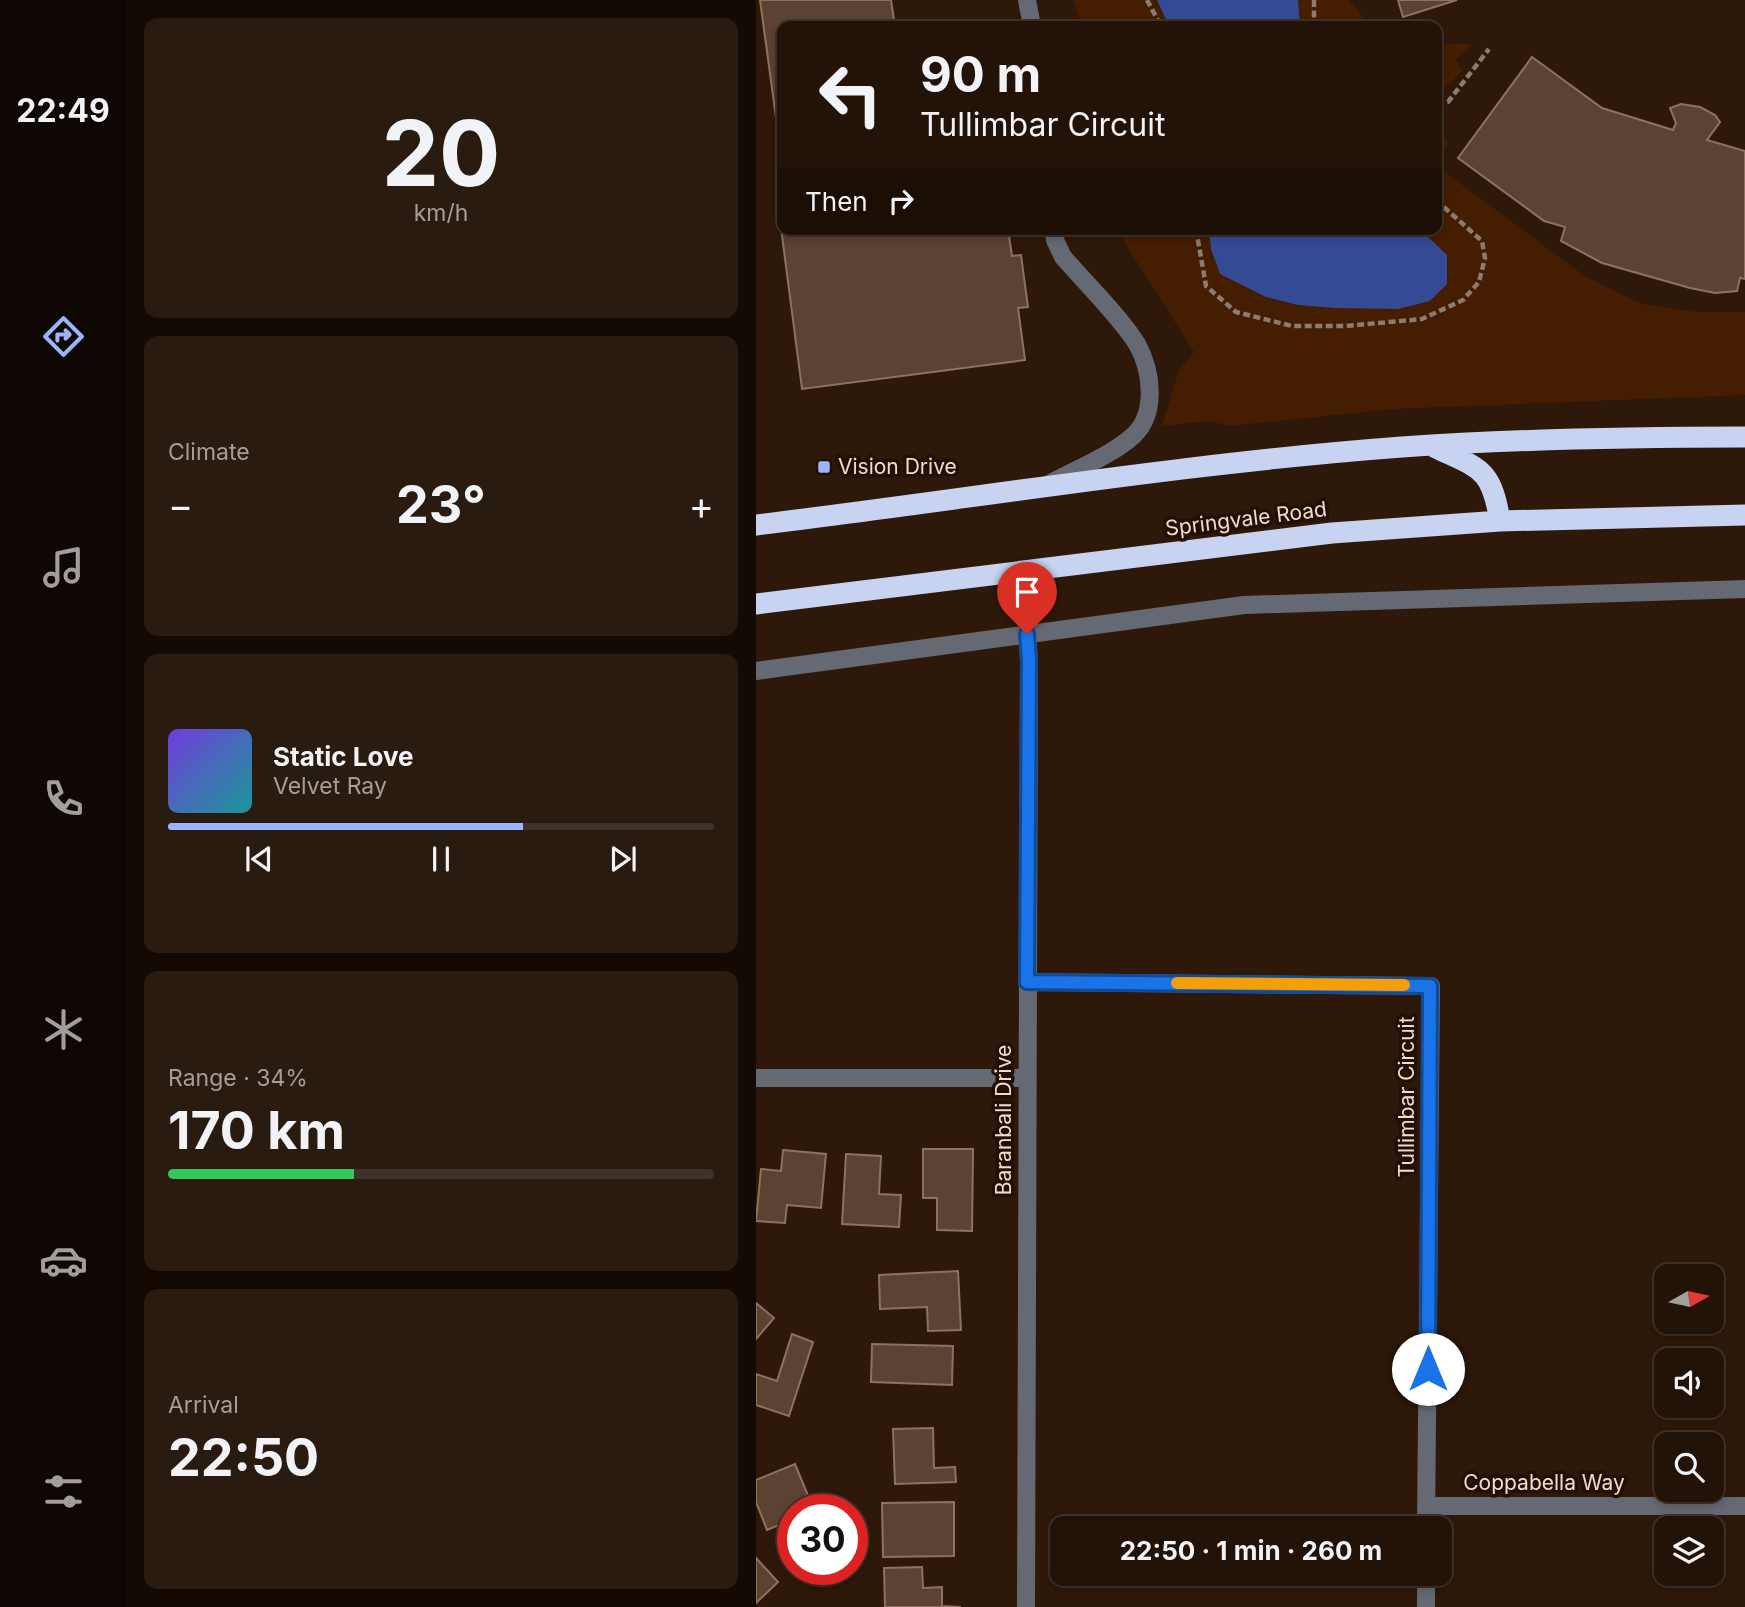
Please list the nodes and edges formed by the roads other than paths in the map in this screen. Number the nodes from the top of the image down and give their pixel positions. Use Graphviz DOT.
graph roads {
  1 [pos="1027,0"];
  2 [pos="1031,21"];
  3 [pos="1055,235"];
  4 [pos="1745,437"];
  5 [pos="1432,446"];
  6 [pos="1039,489"];
  7 [pos="1745,515"];
  8 [pos="1500,521"];
  9 [pos="756,524"];
  10 [pos="1745,589"];
  11 [pos="756,604"];
  12 [pos="1027,634"];
  13 [pos="756,671"];
  14 [pos="1027,982"];
  15 [pos="756,1078"];
  16 [pos="1027,1078"];
  17 [pos="1427,1506"];
  18 [pos="1745,1506"];
  19 [pos="1427,1516"];
  20 [pos="1426,1586"];
  21 [pos="1026,1607"];
  22 [pos="1426,1607"];
  1 -- 2 [label="street"];
  3 -- 6 [label="street"];
  4 -- 5 [label="highway"];
  5 -- 6 [label="highway"];
  5 -- 8 [label="highway"];
  6 -- 9 [label="highway"];
  7 -- 8 [label="highway, Springvale Road"];
  8 -- 11 [label="highway, Springvale Road"];
  10 -- 12 [label="street"];
  12 -- 13 [label="street"];
  12 -- 14 [label="street, Baranbali Drive"];
  14 -- 16 [label="street, Baranbali Drive"];
  14 -- 17 [label="street, Tullimbar Circuit"];
  15 -- 16 [label="street"];
  16 -- 21 [label="street, Baranbali Drive"];
  17 -- 18 [label="street, Coppabella Way"];
  17 -- 19 [label="street, Tullimbar Circuit"];
  20 -- 22 [label="street"];
}
